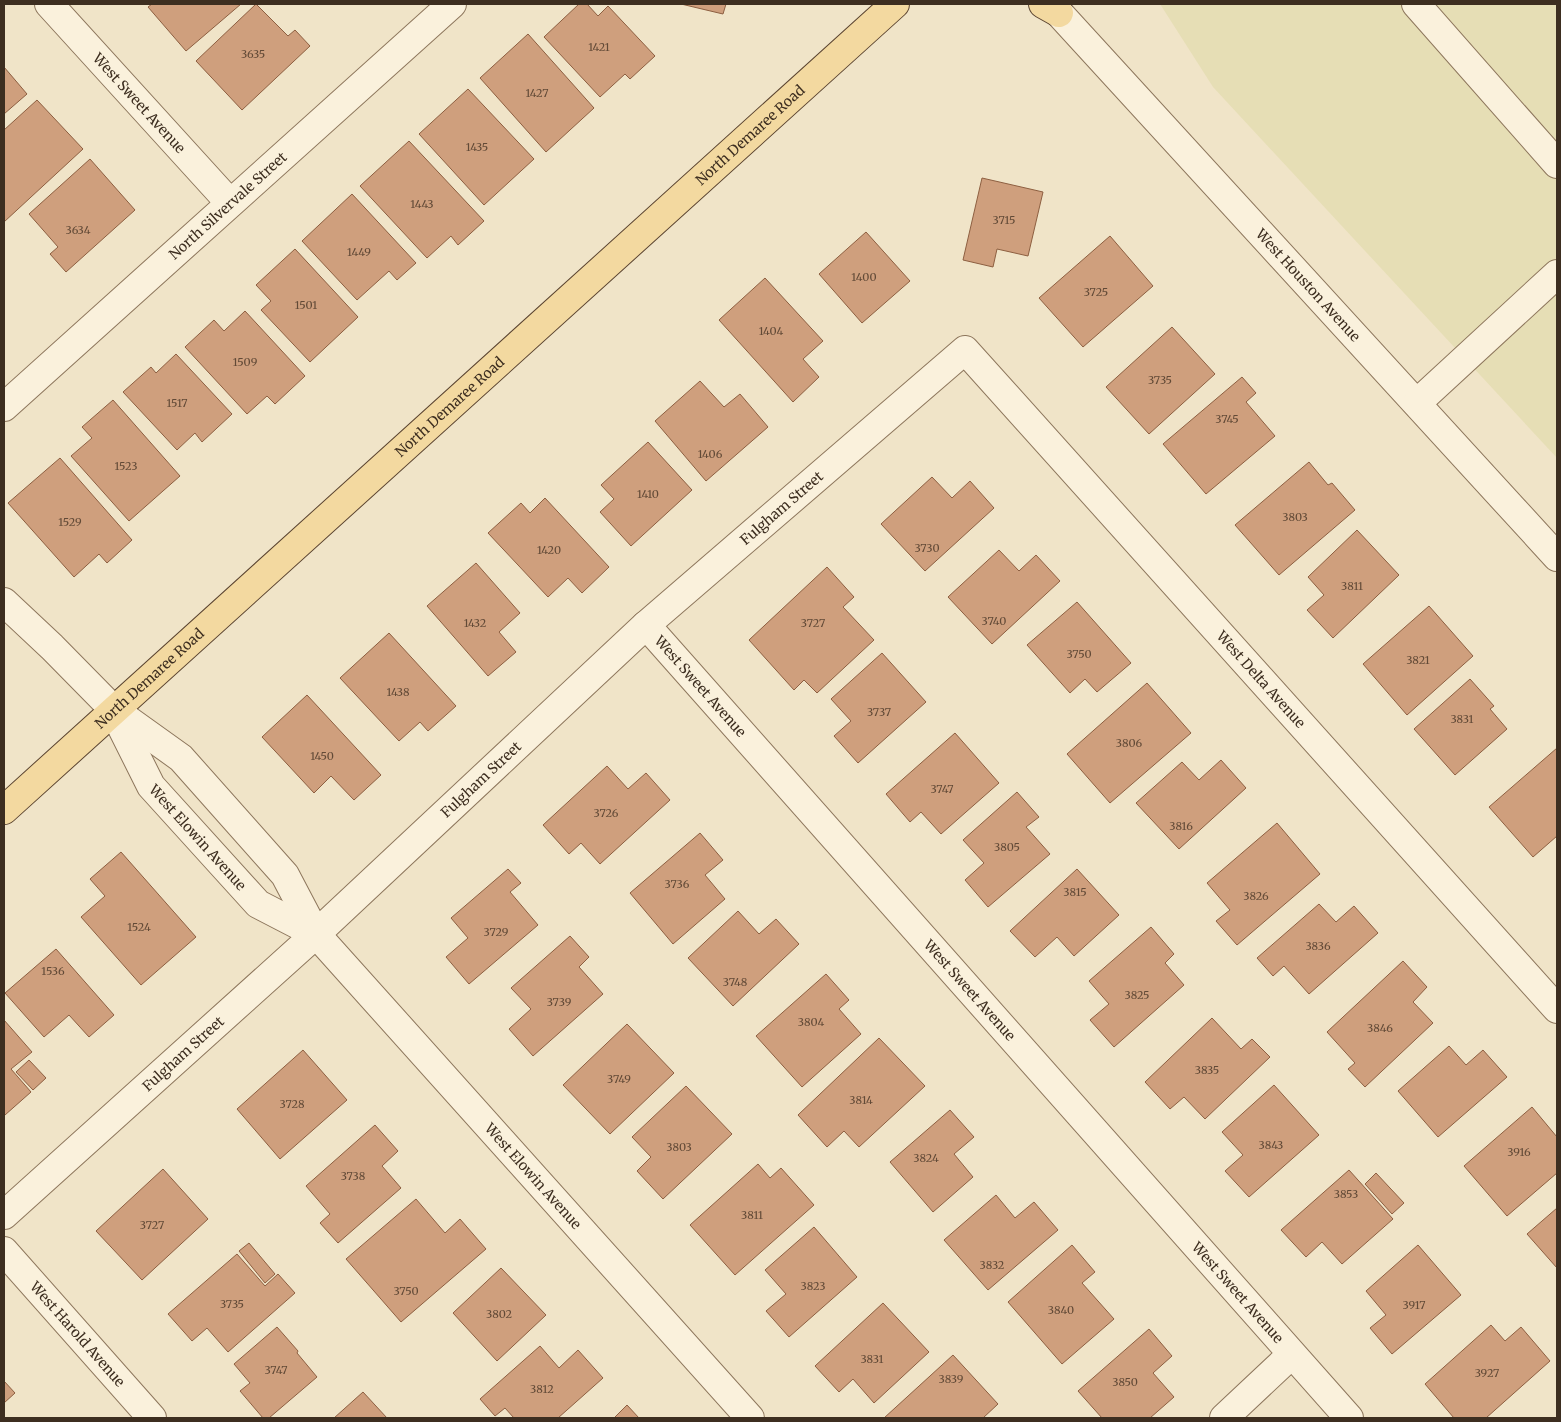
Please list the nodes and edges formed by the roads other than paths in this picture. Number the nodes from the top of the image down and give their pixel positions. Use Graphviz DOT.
graph roads {
  1 [pos="49,4"];
  2 [pos="452,4"];
  3 [pos="895,4"];
  4 [pos="1416,4"];
  5 [pos="1053,7"];
  6 [pos="1557,164"];
  7 [pos="230,203"];
  8 [pos="1557,274"];
  9 [pos="966,350"];
  10 [pos="1416,404"];
  11 [pos="4,407"];
  12 [pos="1557,557"];
  13 [pos="4,602"];
  14 [pos="646,625"];
  15 [pos="114,710"];
  16 [pos="4,810"];
  17 [pos="316,934"];
  18 [pos="1557,1009"];
  19 [pos="4,1215"];
  20 [pos="4,1251"];
  21 [pos="1291,1355"];
  22 [pos="152,1418"];
  23 [pos="750,1418"];
  24 [pos="1224,1418"];
  25 [pos="1349,1418"];
  1 -- 7 [label="street, West Sweet Avenue"];
  2 -- 7 [label="street, North Silvervale Street"];
  3 -- 15 [label="main road, North Demaree Road"];
  4 -- 6 [label="street"];
  5 -- 10 [label="street, West Houston Avenue"];
  7 -- 11 [label="street, North Silvervale Street"];
  8 -- 10 [label="street"];
  9 -- 14 [label="street, Fulgham Street"];
  9 -- 18 [label="street, West Delta Avenue"];
  10 -- 12 [label="street, West Houston Avenue"];
  13 -- 15 [label="street, West Elowin Avenue"];
  14 -- 17 [label="street, Fulgham Street"];
  14 -- 21 [label="street, West Sweet Avenue"];
  15 -- 16 [label="main road, North Demaree Road"];
  15 -- 17 [label="street, West Elowin Avenue"];
  15 -- 17 [label="street, West Elowin Avenue"];
  17 -- 19 [label="street, Fulgham Street"];
  17 -- 23 [label="street, West Elowin Avenue"];
  20 -- 22 [label="street, West Harold Avenue"];
  21 -- 24 [label="street"];
  21 -- 25 [label="street, West Sweet Avenue"];
}
